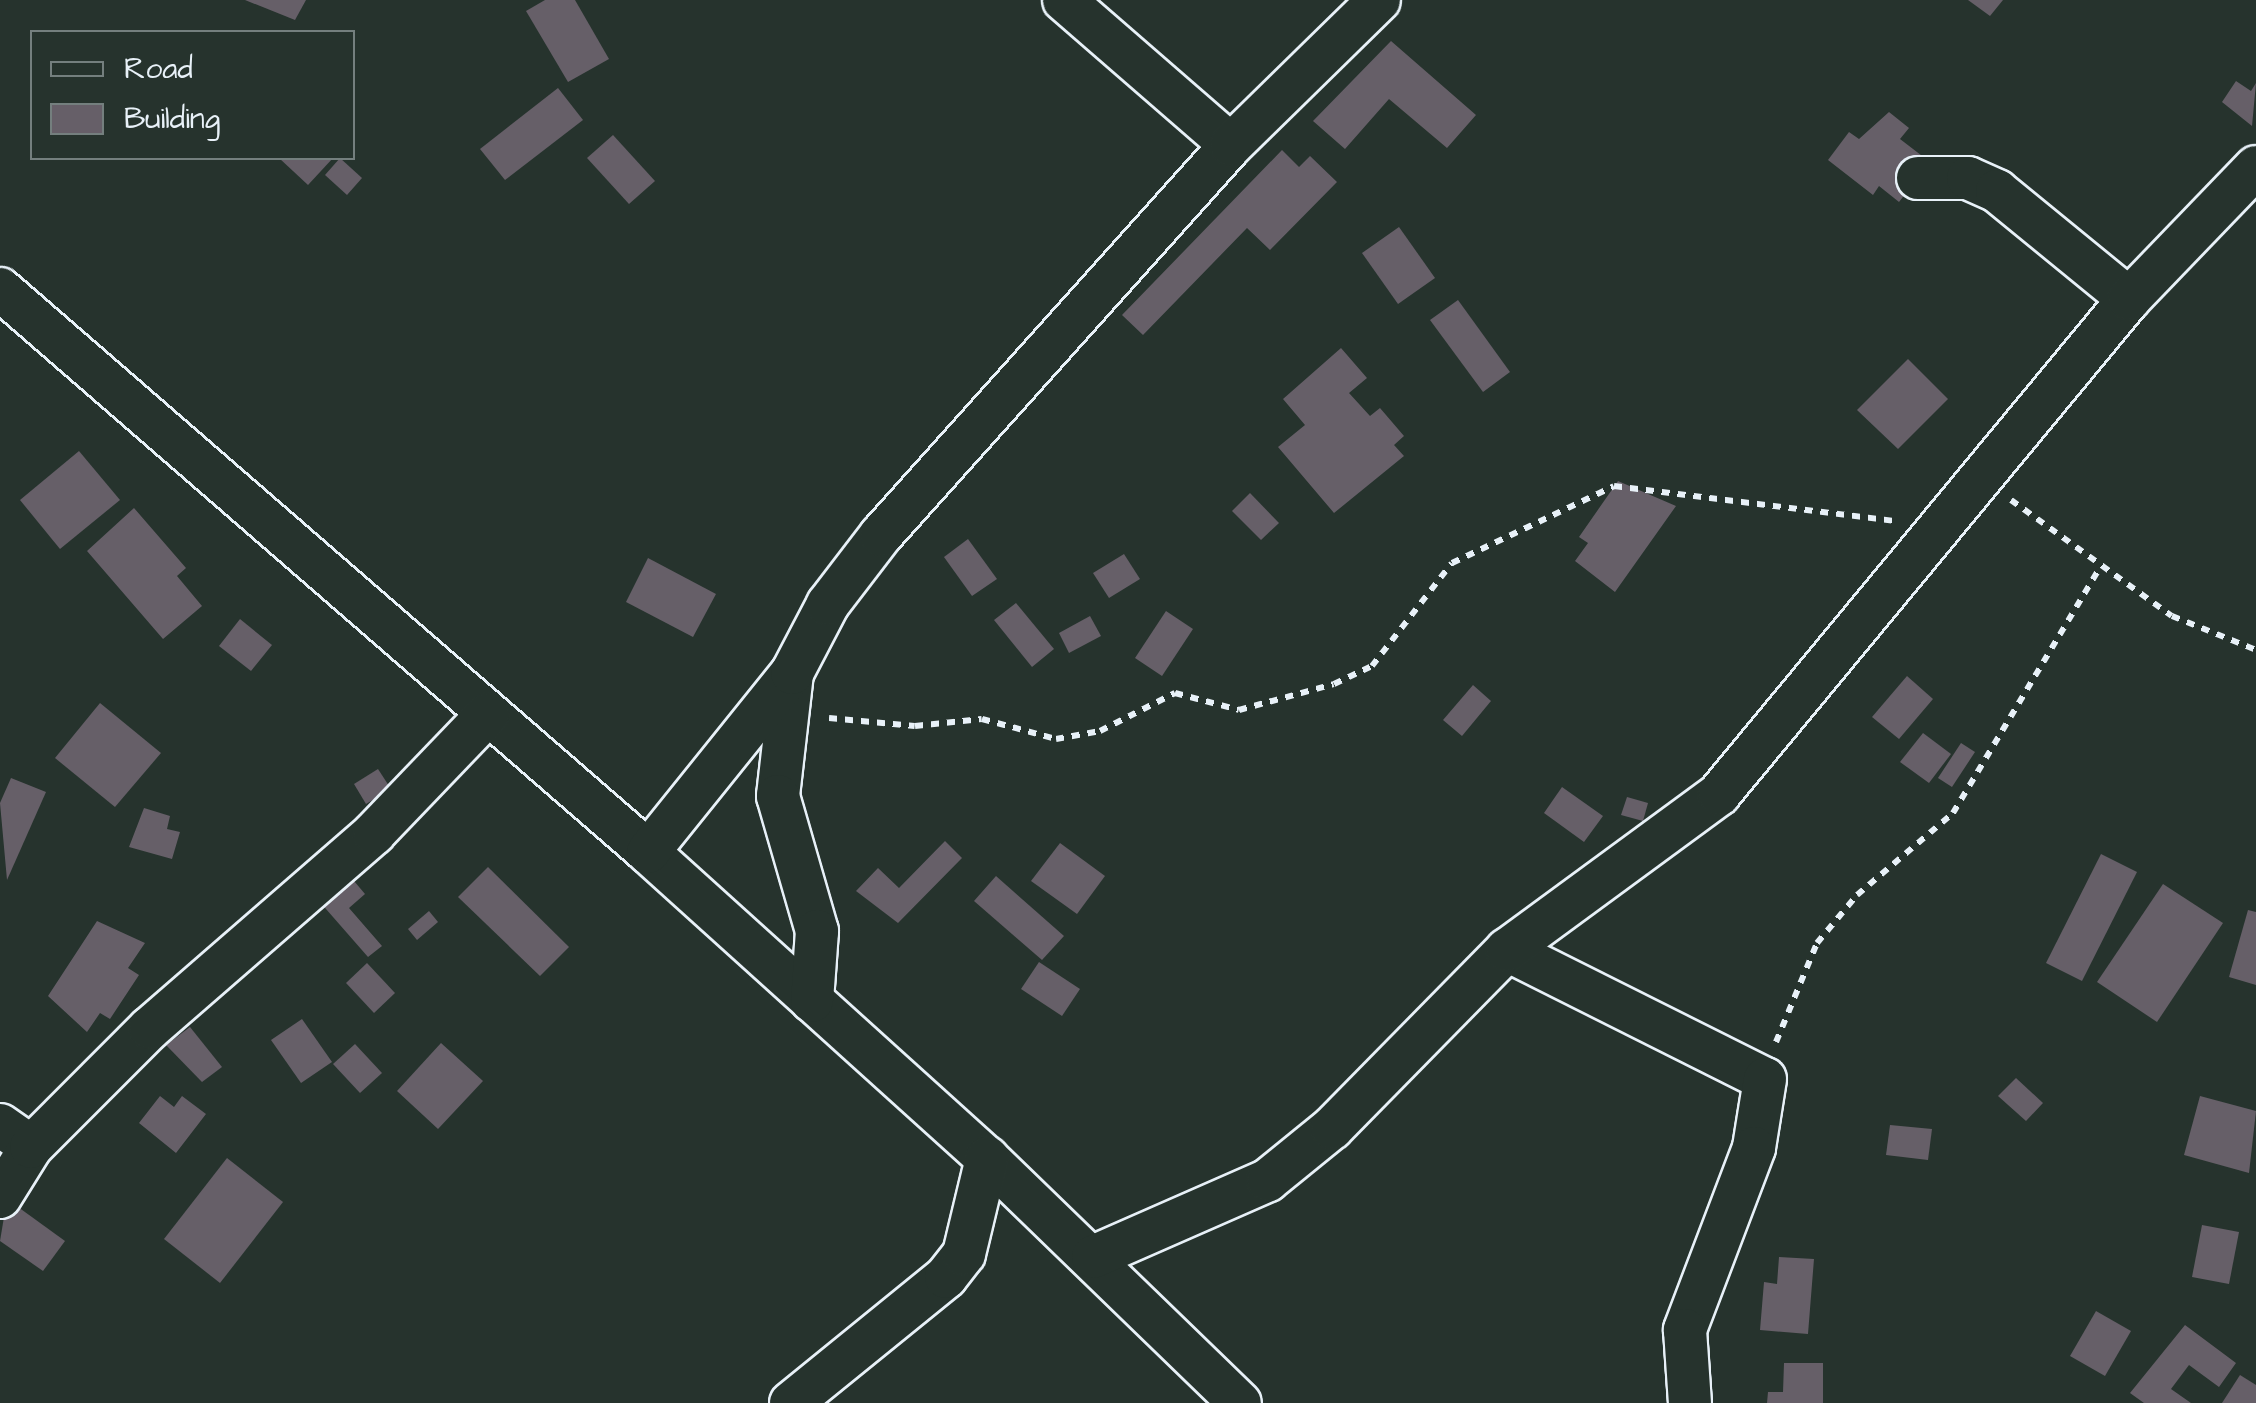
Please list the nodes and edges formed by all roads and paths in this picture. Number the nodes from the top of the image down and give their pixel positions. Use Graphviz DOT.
graph roads {
  1 [pos="1064,0"];
  2 [pos="1378,0"];
  3 [pos="1231,145"];
  4 [pos="2256,168"];
  5 [pos="1918,178"];
  6 [pos="0,289"];
  7 [pos="2129,300"];
  8 [pos="1980,476"];
  9 [pos="1939,525"];
  10 [pos="2100,567"];
  11 [pos="2256,650"];
  12 [pos="792,673"];
  13 [pos="488,714"];
  14 [pos="792,719"];
  15 [pos="648,852"];
  16 [pos="1507,950"];
  17 [pos="812,1001"];
  18 [pos="1766,1079"];
  19 [pos="15,1136"];
  20 [pos="987,1158"];
  21 [pos="0,1198"];
  22 [pos="1093,1257"];
  23 [pos="791,1403"];
  24 [pos="1240,1403"];
  25 [pos="1690,1403"];
  1 -- 3 [label="street"];
  2 -- 3 [label="street"];
  3 -- 12 [label="street"];
  4 -- 7 [label="street"];
  5 -- 7 [label="street"];
  6 -- 13 [label="street"];
  7 -- 8 [label="street"];
  8 -- 9 [label="street"];
  8 -- 10 [label="path"];
  9 -- 14 [label="path"];
  9 -- 16 [label="street"];
  10 -- 11 [label="path"];
  10 -- 18 [label="path"];
  12 -- 14 [label="street"];
  12 -- 15 [label="street"];
  13 -- 15 [label="street"];
  13 -- 19 [label="street"];
  14 -- 17 [label="street"];
  15 -- 17 [label="street"];
  16 -- 18 [label="street"];
  16 -- 22 [label="street"];
  17 -- 20 [label="street"];
  18 -- 25 [label="street"];
  19 -- 21 [label="street"];
  20 -- 22 [label="street"];
  20 -- 23 [label="street"];
  22 -- 24 [label="street"];
}
